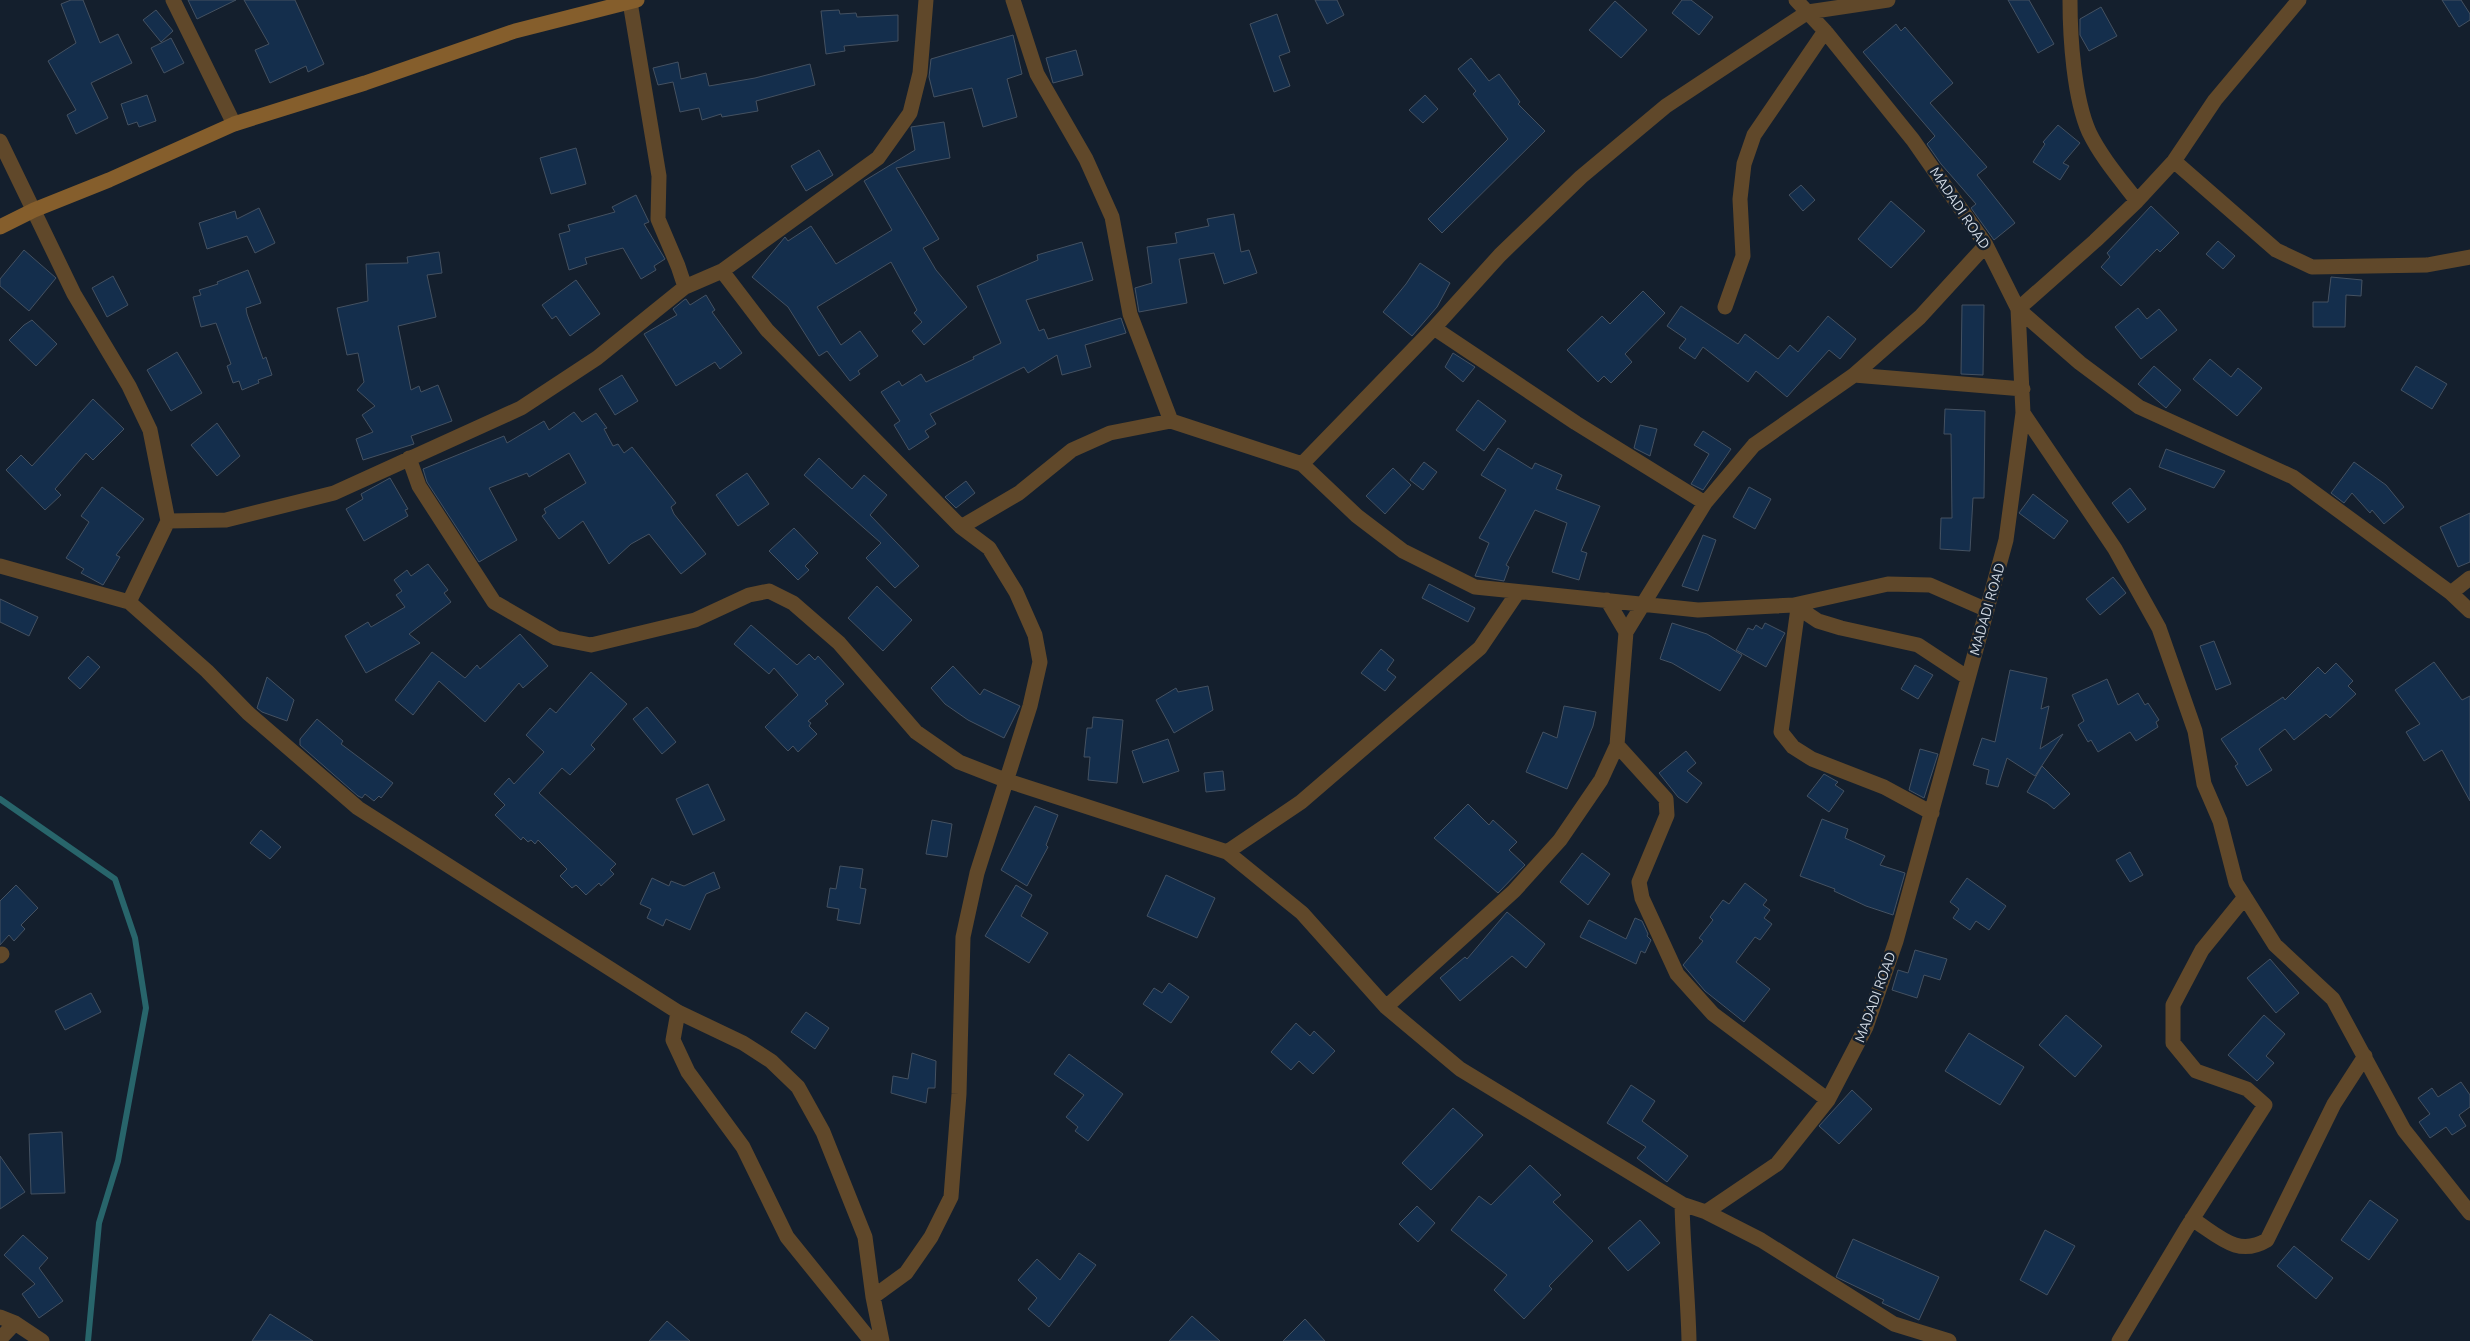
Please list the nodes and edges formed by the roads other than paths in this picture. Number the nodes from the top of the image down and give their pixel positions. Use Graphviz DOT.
graph roads {
  1 [pos="172,0"];
  2 [pos="926,0"];
  3 [pos="1013,0"];
  4 [pos="1796,0"];
  5 [pos="1888,0"];
  6 [pos="2070,0"];
  7 [pos="2299,0"];
  8 [pos="634,1"];
  9 [pos="1808,12"];
  10 [pos="1825,31"];
  11 [pos="234,124"];
  12 [pos="0,141"];
  13 [pos="2174,161"];
  14 [pos="2137,202"];
  15 [pos="34,210"];
  16 [pos="0,227"];
  17 [pos="1986,245"];
  18 [pos="2470,257"];
  19 [pos="722,271"];
  20 [pos="685,287"];
  21 [pos="1725,307"];
  22 [pos="2018,309"];
  23 [pos="1434,328"];
  24 [pos="1854,375"];
  25 [pos="2023,389"];
  26 [pos="2023,413"];
  27 [pos="1171,420"];
  28 [pos="409,458"];
  29 [pos="1302,464"];
  30 [pos="1704,503"];
  31 [pos="168,521"];
  32 [pos="961,527"];
  33 [pos="0,566"];
  34 [pos="2470,578"];
  35 [pos="1518,592"];
  36 [pos="2451,593"];
  37 [pos="1607,600"];
  38 [pos="129,602"];
  39 [pos="1642,604"];
  40 [pos="1796,606"];
  41 [pos="2469,607"];
  42 [pos="1987,610"];
  43 [pos="1626,632"];
  44 [pos="1968,678"];
  45 [pos="1617,745"];
  46 [pos="1005,780"];
  47 [pos="1932,813"];
  48 [pos="1227,852"];
  49 [pos="2245,897"];
  50 [pos="1386,1007"];
  51 [pos="678,1012"];
  52 [pos="2364,1056"];
  53 [pos="1828,1100"];
  54 [pos="1682,1204"];
  55 [pos="1706,1212"];
  56 [pos="2470,1213"];
  57 [pos="2192,1219"];
  58 [pos="872,1297"];
  59 [pos="0,1318"];
  60 [pos="15,1323"];
  61 [pos="0,1339"];
  62 [pos="42,1341"];
  63 [pos="871,1341"];
  64 [pos="882,1341"];
  65 [pos="1689,1341"];
  66 [pos="1949,1341"];
  67 [pos="2119,1341"];
  1 -- 11 [label="street"];
  2 -- 19 [label="street"];
  3 -- 27 [label="street"];
  4 -- 9 [label="street, MADADI ROAD"];
  5 -- 9 [label="street"];
  6 -- 14 [label="street"];
  7 -- 13 [label="street"];
  8 -- 11 [label="main road"];
  8 -- 20 [label="street"];
  9 -- 10 [label="street, MADADI ROAD"];
  9 -- 23 [label="street"];
  10 -- 17 [label="street, MADADI ROAD"];
  10 -- 21 [label="street"];
  11 -- 15 [label="main road"];
  12 -- 15 [label="street"];
  13 -- 14 [label="street"];
  13 -- 18 [label="street"];
  14 -- 22 [label="street"];
  15 -- 16 [label="main road"];
  15 -- 31 [label="street"];
  17 -- 22 [label="street, MADADI ROAD"];
  17 -- 24 [label="street"];
  19 -- 20 [label="street"];
  19 -- 32 [label="street"];
  20 -- 28 [label="street"];
  22 -- 25 [label="street, MADADI ROAD"];
  22 -- 36 [label="street"];
  23 -- 29 [label="street"];
  23 -- 30 [label="street"];
  24 -- 25 [label="street"];
  24 -- 30 [label="street"];
  25 -- 26 [label="street, MADADI ROAD"];
  26 -- 42 [label="street, MADADI ROAD"];
  26 -- 49 [label="street"];
  27 -- 29 [label="street"];
  27 -- 32 [label="street"];
  28 -- 31 [label="street"];
  28 -- 46 [label="street"];
  29 -- 35 [label="street"];
  30 -- 39 [label="street"];
  31 -- 38 [label="street"];
  32 -- 46 [label="street"];
  33 -- 38 [label="street"];
  34 -- 36 [label="street"];
  35 -- 37 [label="street"];
  35 -- 48 [label="street"];
  36 -- 41 [label="street"];
  37 -- 39 [label="street"];
  37 -- 43 [label="street"];
  38 -- 51 [label="street"];
  39 -- 40 [label="street"];
  39 -- 43 [label="street"];
  40 -- 42 [label="street"];
  40 -- 44 [label="street"];
  40 -- 47 [label="street"];
  42 -- 44 [label="street, MADADI ROAD"];
  43 -- 45 [label="street"];
  44 -- 47 [label="street, MADADI ROAD"];
  45 -- 50 [label="street"];
  45 -- 53 [label="street"];
  46 -- 48 [label="street"];
  46 -- 58 [label="street"];
  47 -- 53 [label="street, MADADI ROAD"];
  48 -- 50 [label="street"];
  49 -- 52 [label="street"];
  49 -- 57 [label="street"];
  50 -- 54 [label="street"];
  51 -- 58 [label="street"];
  51 -- 63 [label="street"];
  52 -- 56 [label="street"];
  52 -- 57 [label="street"];
  53 -- 55 [label="street, MADADI ROAD"];
  54 -- 55 [label="street"];
  54 -- 65 [label="street"];
  55 -- 66 [label="street"];
  57 -- 67 [label="street"];
  58 -- 64 [label="street"];
  59 -- 60 [label="street"];
  60 -- 61 [label="street"];
  60 -- 62 [label="street"];
}
